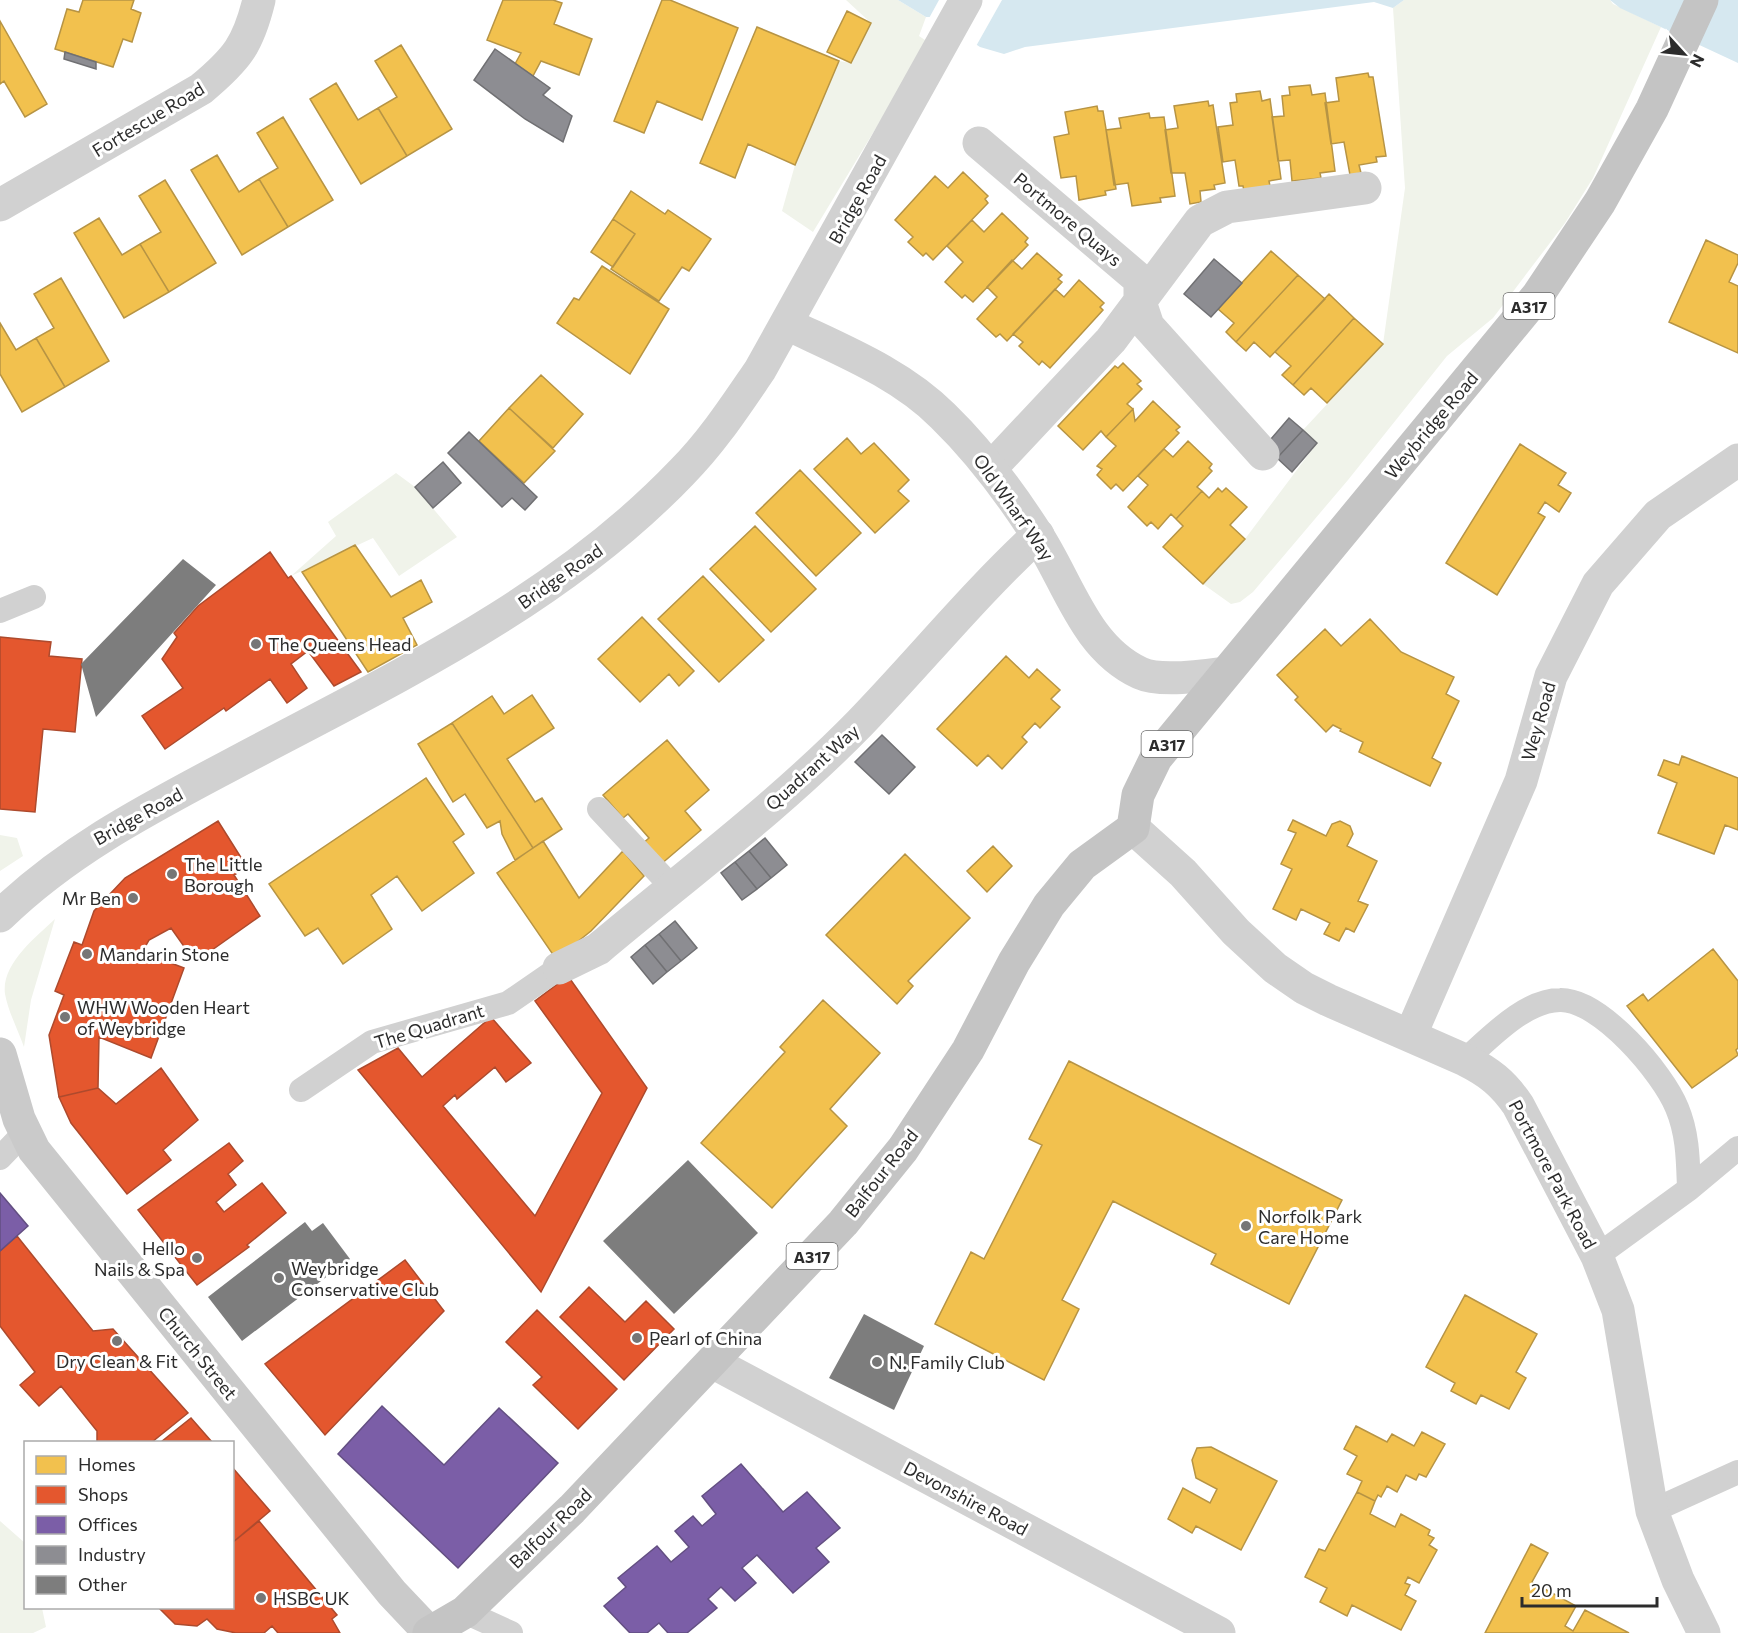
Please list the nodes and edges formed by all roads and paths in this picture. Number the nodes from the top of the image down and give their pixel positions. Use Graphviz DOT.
graph roads {
  1 [pos="259,0"];
  2 [pos="966,0"];
  3 [pos="1702,0"];
  4 [pos="980,143"];
  5 [pos="1365,188"];
  6 [pos="0,205"];
  7 [pos="1140,302"];
  8 [pos="787,324"];
  9 [pos="1263,454"];
  10 [pos="1738,460"];
  11 [pos="991,468"];
  12 [pos="1038,535"];
  13 [pos="34,597"];
  14 [pos="0,611"];
  15 [pos="1225,673"];
  16 [pos="599,809"];
  17 [pos="1133,828"];
  18 [pos="672,887"];
  19 [pos="0,916"];
  20 [pos="559,968"];
  21 [pos="1411,1034"];
  22 [pos="0,1054"];
  23 [pos="1465,1060"];
  24 [pos="301,1090"];
  25 [pos="25,1132"];
  26 [pos="1738,1148"];
  27 [pos="0,1158"];
  28 [pos="1689,1189"];
  29 [pos="1597,1256"];
  30 [pos="712,1362"];
  31 [pos="1738,1472"];
  32 [pos="1652,1511"];
  33 [pos="465,1612"];
  34 [pos="428,1633"];
  35 [pos="510,1633"];
  36 [pos="1219,1633"];
  37 [pos="1704,1633"];
  1 -- 6 [label="street, Fortescue Road"];
  2 -- 8 [label="street, Bridge Road"];
  3 -- 15 [label="main road, Weybridge Road / A317"];
  4 -- 7 [label="street, Portmore Quays"];
  5 -- 7 [label="street"];
  7 -- 9 [label="street, Portmore Quays"];
  7 -- 11 [label="street"];
  8 -- 11 [label="street, Old Wharf Way"];
  8 -- 19 [label="street, Bridge Road"];
  10 -- 21 [label="street, Wey Road"];
  11 -- 12 [label="street, Old Wharf Way"];
  12 -- 15 [label="street, Old Wharf Way"];
  12 -- 18 [label="street, Quadrant Way"];
  13 -- 14 [label="lane"];
  15 -- 17 [label="main road, Weybridge Road / A317"];
  16 -- 18 [label="lane"];
  17 -- 21 [label="street, Portmore Park Road"];
  17 -- 30 [label="main road, Balfour Road / A317"];
  18 -- 20 [label="street, Quadrant Way"];
  20 -- 24 [label="lane, The Quadrant"];
  21 -- 23 [label="street, Portmore Park Road"];
  22 -- 25 [label="main road, Church Street"];
  23 -- 28 [label="lane"];
  23 -- 29 [label="street, Portmore Park Road"];
  25 -- 27 [label="lane"];
  25 -- 34 [label="main road, Church Street"];
  26 -- 28 [label="lane"];
  28 -- 29 [label="lane"];
  29 -- 32 [label="street, Portmore Park Road"];
  30 -- 33 [label="main road, Balfour Road / A317"];
  30 -- 36 [label="street, Devonshire Road"];
  31 -- 32 [label="lane"];
  32 -- 37 [label="street, Portmore Park Road"];
  33 -- 34 [label="main road, Balfour Road / A317"];
  33 -- 35 [label="lane"];
}
